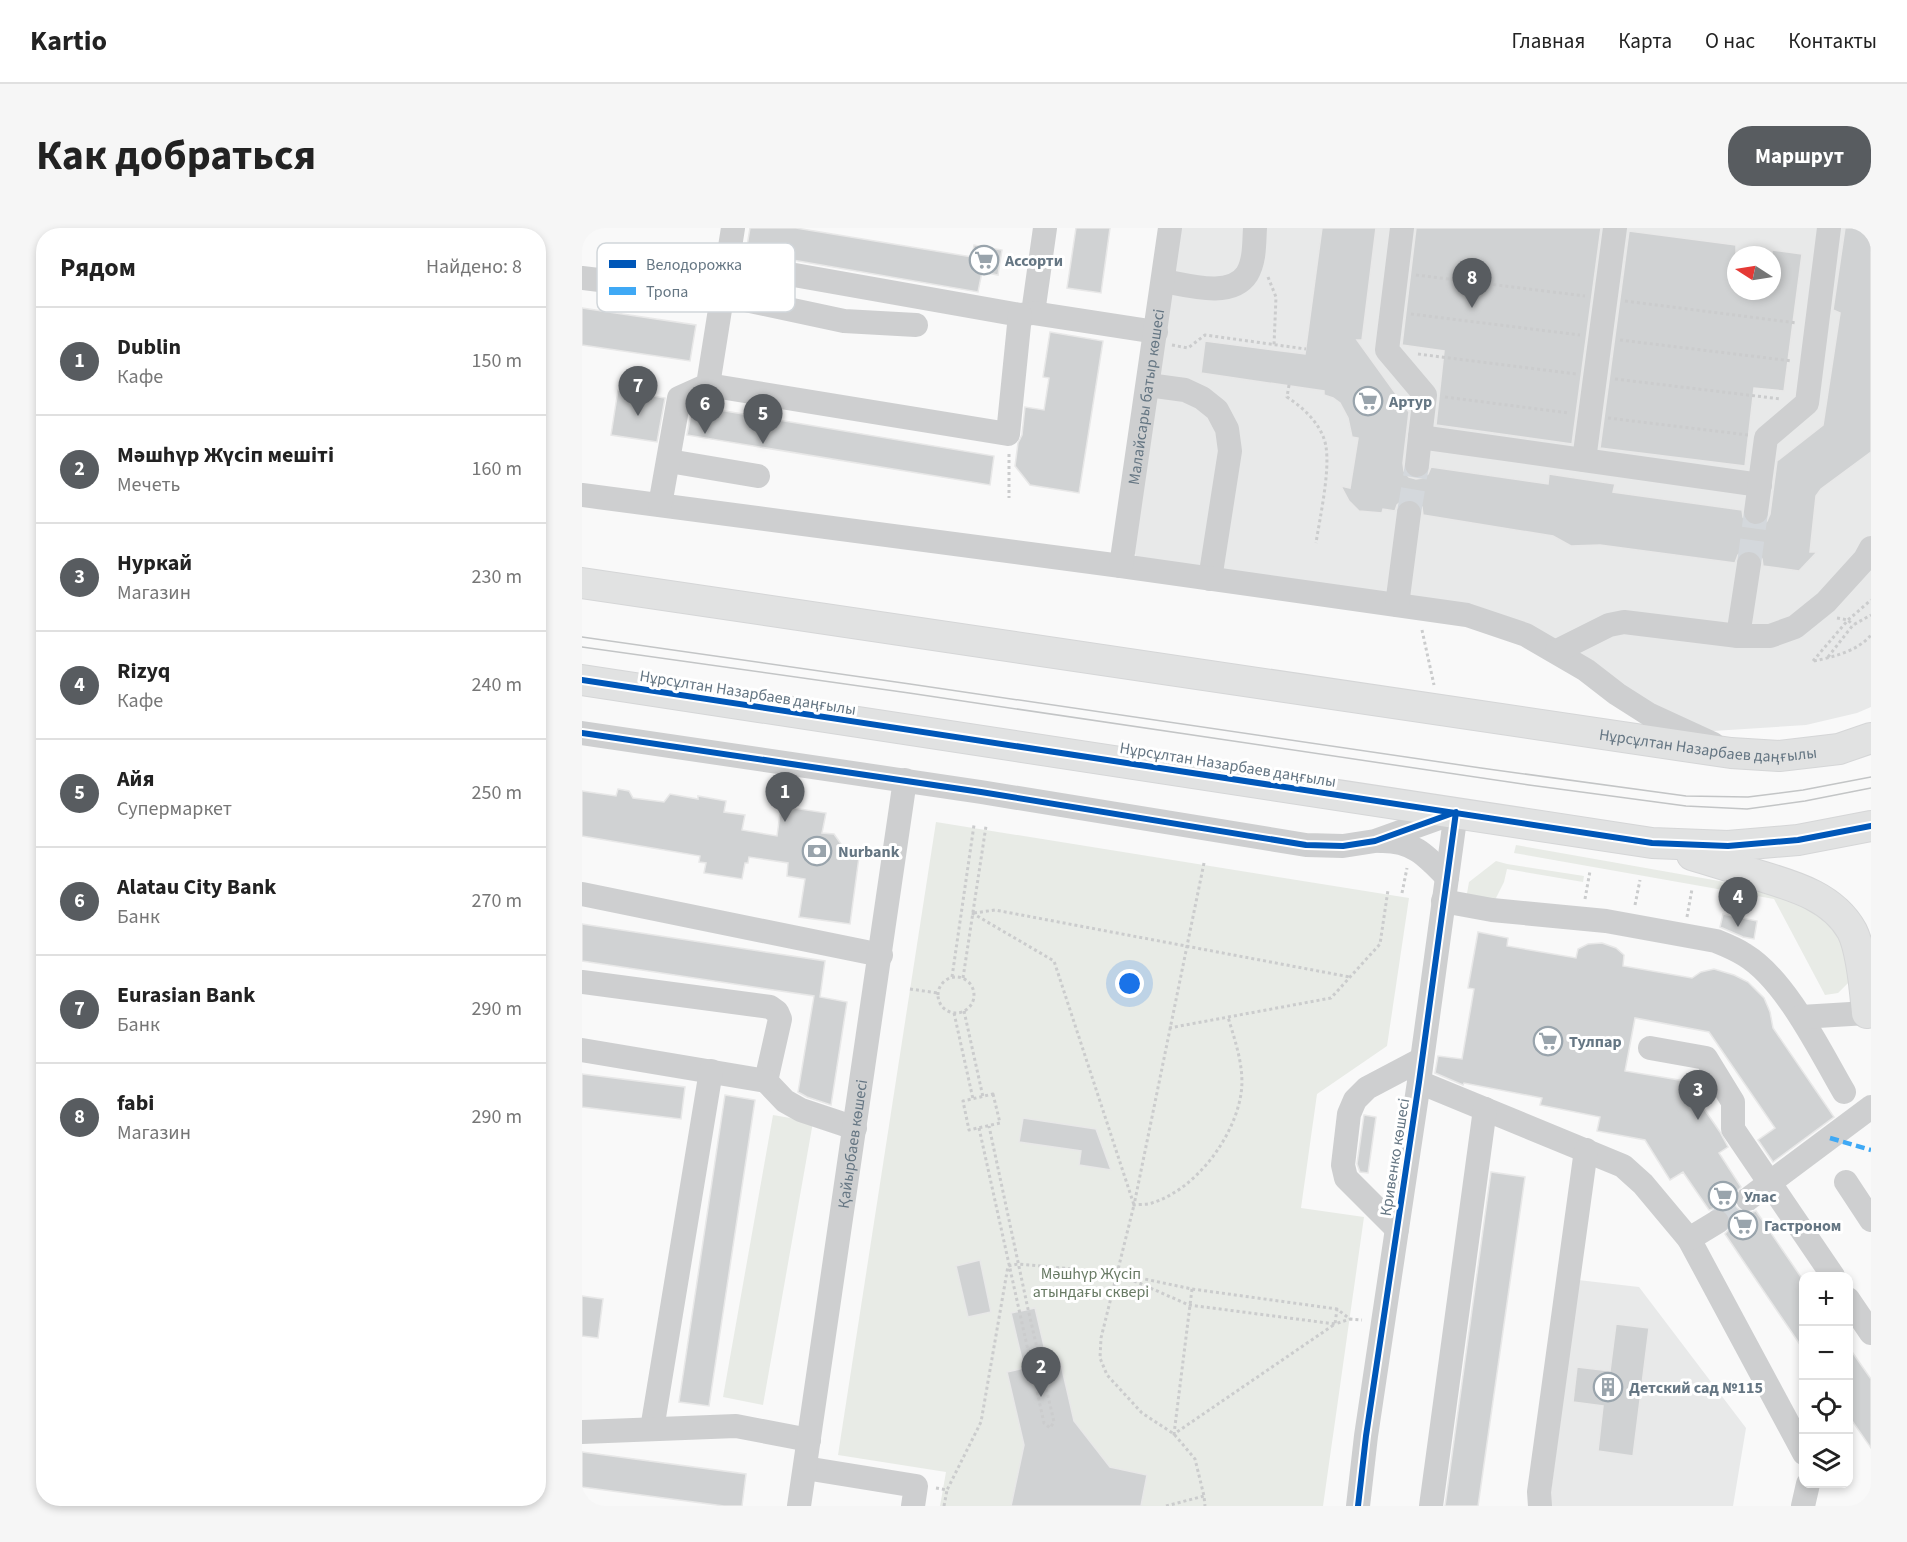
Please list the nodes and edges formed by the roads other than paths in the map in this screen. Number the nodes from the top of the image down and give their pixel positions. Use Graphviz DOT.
graph roads {
  1 [pos="733,228"];
  2 [pos="1045,228"];
  3 [pos="1170,228"];
  4 [pos="1255,228"];
  5 [pos="1402,228"];
  6 [pos="1615,228"];
  7 [pos="1829,228"];
  8 [pos="730,243"];
  9 [pos="795,275"];
  10 [pos="582,278"];
  11 [pos="597,280"];
  12 [pos="1163,281"];
  13 [pos="795,311"];
  14 [pos="719,312"];
  15 [pos="1026,314"];
  16 [pos="916,325"];
  17 [pos="1155,337"];
  18 [pos="708,385"];
  19 [pos="1148,385"];
  20 [pos="1420,437"];
  21 [pos="669,460"];
  22 [pos="1584,460"];
  23 [pos="1417,465"];
  24 [pos="758,476"];
  25 [pos="1760,485"];
  26 [pos="582,495"];
  27 [pos="660,505"];
  28 [pos="1756,512"];
  29 [pos="1409,513"];
  30 [pos="1871,548"];
  31 [pos="1749,564"];
  32 [pos="1121,566"];
  33 [pos="1210,579"];
  34 [pos="582,583"];
  35 [pos="1407,607"];
  36 [pos="1738,636"];
  37 [pos="1557,651"];
  38 [pos="582,680"];
  39 [pos="582,733"];
  40 [pos="1871,738"];
  41 [pos="1731,753"];
  42 [pos="905,780"];
  43 [pos="1456,812"];
  44 [pos="1871,826"];
  45 [pos="1375,841"];
  46 [pos="1652,843"];
  47 [pos="1447,877"];
  48 [pos="582,894"];
  49 [pos="1443,902"];
  50 [pos="881,955"];
  51 [pos="1871,972"];
  52 [pos="582,982"];
  53 [pos="1801,1017"];
  54 [pos="1870,1018"];
  55 [pos="1650,1048"];
  56 [pos="582,1050"];
  57 [pos="711,1071"];
  58 [pos="1421,1071"];
  59 [pos="766,1081"];
  60 [pos="1844,1092"];
  61 [pos="1871,1107"];
  62 [pos="1485,1109"];
  63 [pos="855,1128"];
  64 [pos="1586,1150"];
  65 [pos="1846,1182"];
  66 [pos="1770,1183"];
  67 [pos="1748,1199"];
  68 [pos="1871,1220"];
  69 [pos="1717,1222"];
  70 [pos="1397,1229"];
  71 [pos="1689,1239"];
  72 [pos="1830,1272"];
  73 [pos="1853,1306"];
  74 [pos="1871,1333"];
  75 [pos="652,1429"];
  76 [pos="582,1432"];
  77 [pos="809,1440"];
  78 [pos="1799,1445"];
  79 [pos="805,1468"];
  80 [pos="1807,1488"];
  81 [pos="915,1496"];
  82 [pos="799,1506"];
  83 [pos="1358,1506"];
  84 [pos="1431,1506"];
  85 [pos="1540,1506"];
  86 [pos="1803,1506"];
  1 -- 8 [label="street"];
  2 -- 15 [label="street"];
  3 -- 12 [label="street, Малайсары батыр көшесі"];
  4 -- 12 [label="street"];
  5 -- 20 [label="street"];
  6 -- 22 [label="street"];
  7 -- 25 [label="street"];
  9 -- 15 [label="street"];
  10 -- 11 [label="street"];
  12 -- 17 [label="street, Малайсары батыр көшесі"];
  13 -- 16 [label="street"];
  14 -- 18 [label="street"];
  15 -- 17 [label="street"];
  15 -- 18 [label="street"];
  17 -- 19 [label="street, Малайсары батыр көшесі"];
  18 -- 21 [label="street"];
  19 -- 32 [label="street, Малайсары батыр көшесі"];
  19 -- 33 [label="street"];
  20 -- 22 [label="street"];
  20 -- 23 [label="street"];
  21 -- 24 [label="street"];
  21 -- 27 [label="street"];
  22 -- 25 [label="street"];
  25 -- 28 [label="street"];
  26 -- 27 [label="street"];
  27 -- 32 [label="street"];
  29 -- 35 [label="street"];
  30 -- 36 [label="street"];
  31 -- 36 [label="street"];
  32 -- 33 [label="street"];
  33 -- 35 [label="street"];
  34 -- 41 [label="main road, Нұрсұлтан Назарбаев даңғылы"];
  35 -- 37 [label="street"];
  36 -- 37 [label="street"];
  37 -- 41 [label="street"];
  38 -- 43 [label="main road, Нұрсұлтан Назарбаев даңғылы"];
  39 -- 42 [label="street"];
  40 -- 41 [label="main road, Нұрсұлтан Назарбаев даңғылы"];
  42 -- 45 [label="street"];
  42 -- 50 [label="street, Қайырбаев көшесі"];
  43 -- 45 [label="street"];
  43 -- 46 [label="main road, Нұрсұлтан Назарбаев даңғылы"];
  43 -- 47 [label="street, Кривенко көшесі"];
  44 -- 46 [label="main road, Нұрсұлтан Назарбаев даңғылы"];
  45 -- 47 [label="street"];
  46 -- 54 [label="main road"];
  47 -- 49 [label="street, Кривенко көшесі"];
  48 -- 50 [label="street"];
  49 -- 53 [label="street"];
  49 -- 58 [label="street, Кривенко көшесі"];
  50 -- 63 [label="street, Қайырбаев көшесі"];
  51 -- 54 [label="main road"];
  52 -- 59 [label="street"];
  53 -- 54 [label="street"];
  53 -- 60 [label="street"];
  55 -- 66 [label="street"];
  56 -- 57 [label="street"];
  57 -- 59 [label="street"];
  57 -- 75 [label="street"];
  58 -- 62 [label="street"];
  58 -- 70 [label="street, Кривенко көшесі"];
  58 -- 70 [label="street"];
  59 -- 63 [label="street"];
  61 -- 66 [label="street"];
  62 -- 64 [label="street"];
  62 -- 84 [label="street"];
  63 -- 77 [label="street, Қайырбаев көшесі"];
  64 -- 71 [label="street"];
  64 -- 85 [label="street"];
  65 -- 68 [label="street"];
  66 -- 67 [label="street"];
  66 -- 72 [label="street"];
  69 -- 71 [label="street"];
  70 -- 83 [label="street, Кривенко көшесі"];
  71 -- 78 [label="street"];
  73 -- 74 [label="street"];
  75 -- 76 [label="street"];
  75 -- 77 [label="street"];
  77 -- 79 [label="street, Қайырбаев көшесі"];
  79 -- 81 [label="street"];
  79 -- 82 [label="street, Қайырбаев көшесі"];
  80 -- 86 [label="street"];
}
